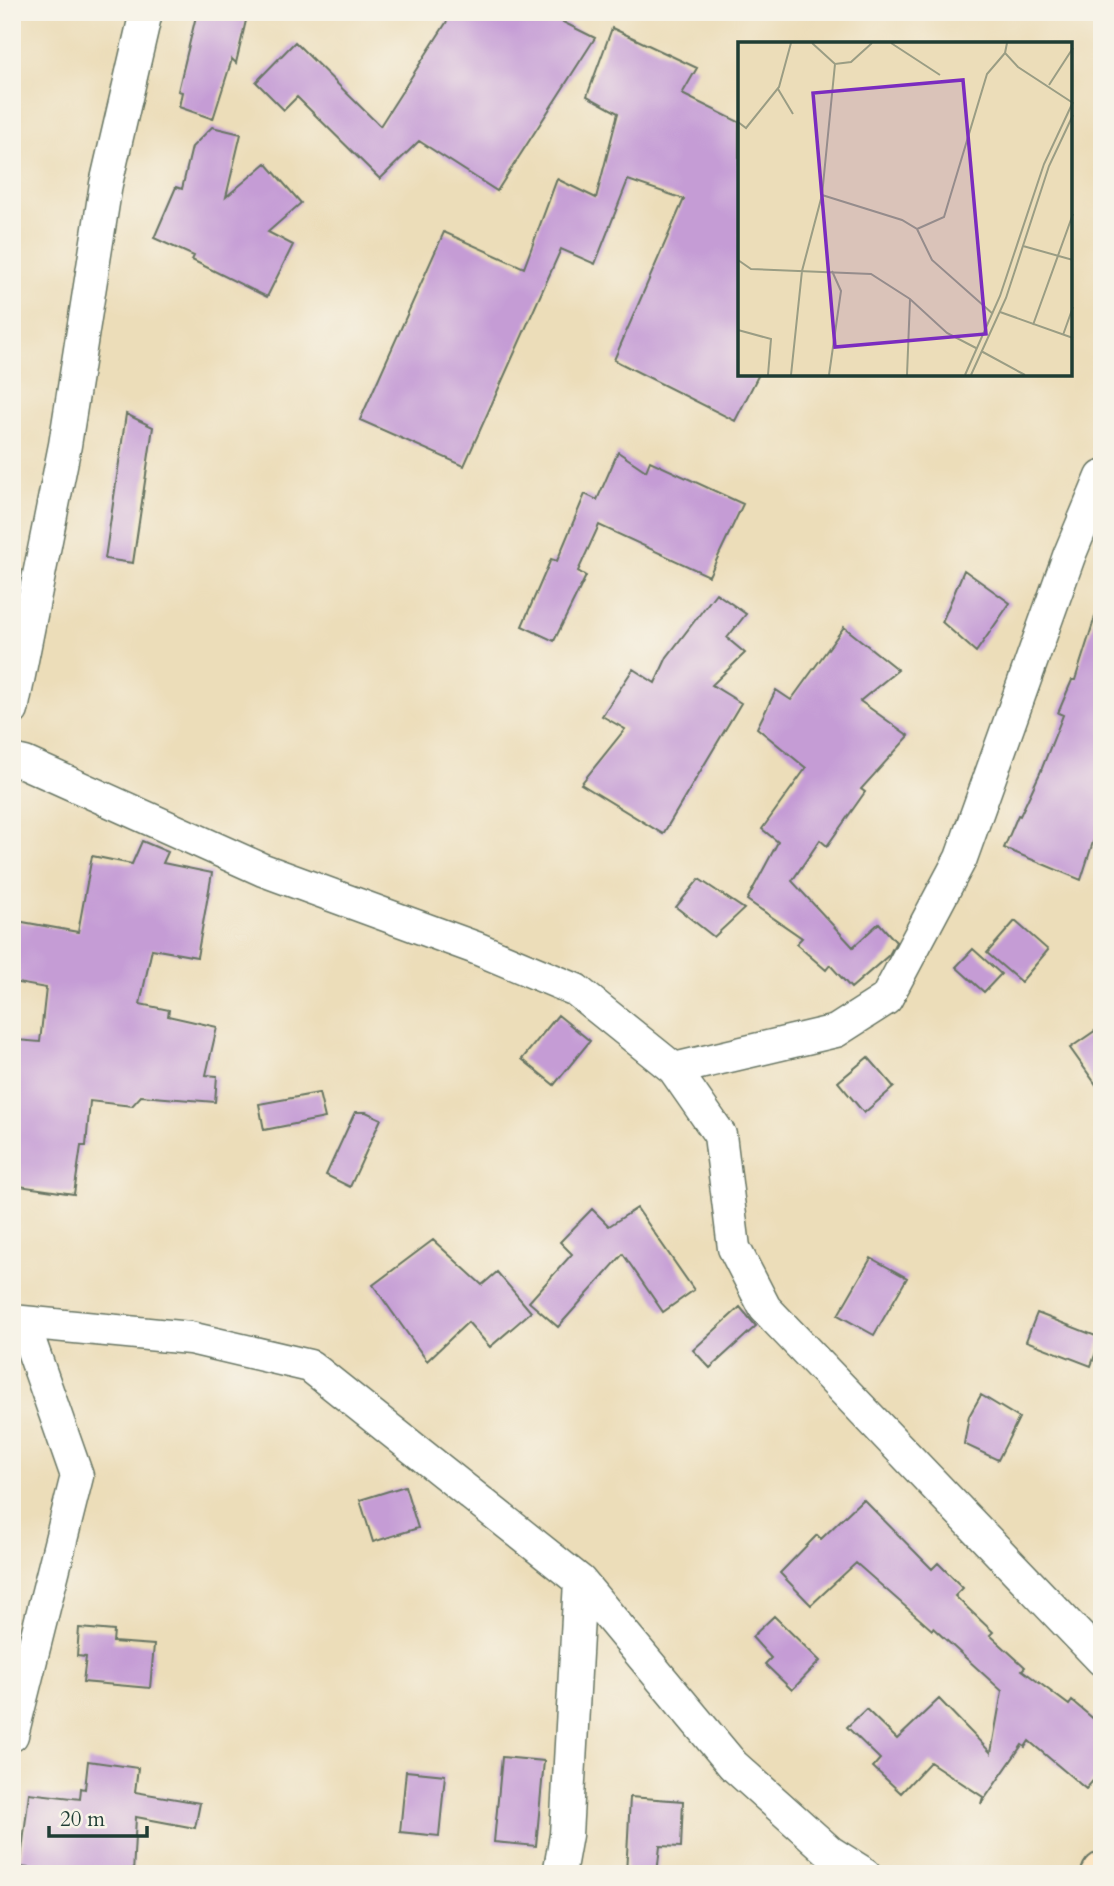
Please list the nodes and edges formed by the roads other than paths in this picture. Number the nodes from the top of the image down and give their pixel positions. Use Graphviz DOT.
graph roads {
  1 [pos="146,12"];
  2 [pos="1102,477"];
  3 [pos="12,710"];
  4 [pos="12,760"];
  5 [pos="674,1069"];
  6 [pos="17,1321"];
  7 [pos="580,1581"];
  8 [pos="1102,1660"];
  9 [pos="12,1735"];
  10 [pos="559,1874"];
  11 [pos="864,1874"];
  1 -- 3 [label="street"];
  2 -- 5 [label="street"];
  4 -- 5 [label="street"];
  5 -- 8 [label="street"];
  6 -- 7 [label="street"];
  6 -- 9 [label="street"];
  7 -- 10 [label="street"];
  7 -- 11 [label="street"];
}
